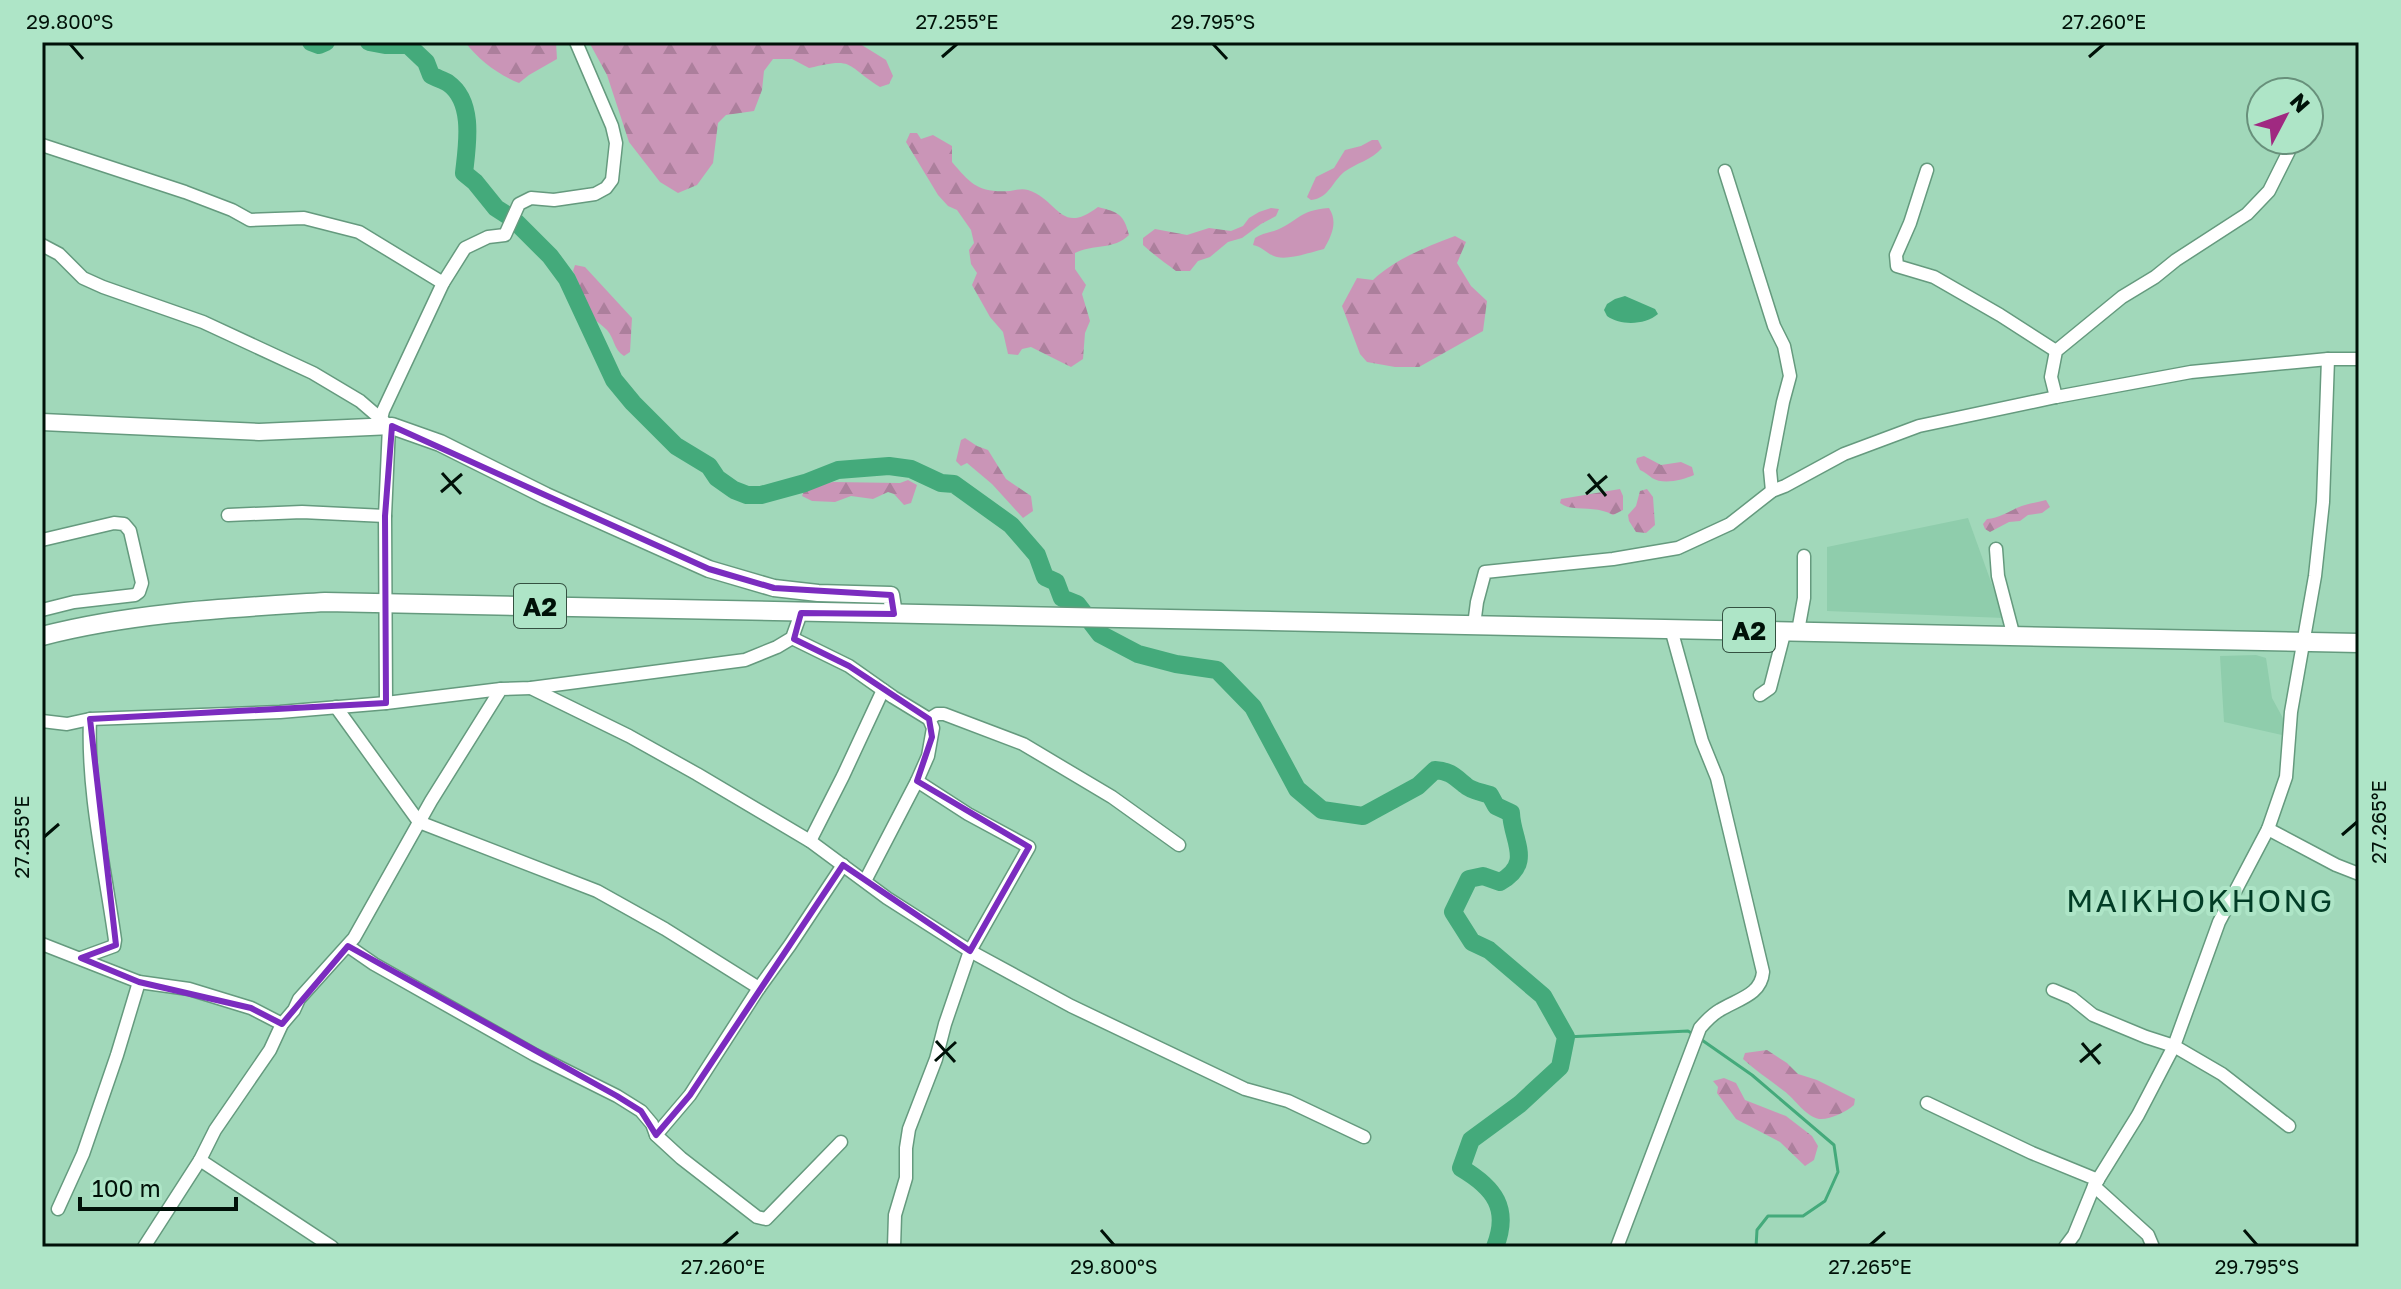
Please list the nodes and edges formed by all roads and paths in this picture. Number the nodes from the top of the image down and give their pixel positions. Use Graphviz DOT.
graph roads {
  1 [pos="576,42"];
  2 [pos="42,145"];
  3 [pos="2286,156"];
  4 [pos="1927,170"];
  5 [pos="1725,171"];
  6 [pos="42,245"];
  7 [pos="443,283"];
  8 [pos="2056,351"];
  9 [pos="2328,359"];
  10 [pos="2359,359"];
  11 [pos="2056,397"];
  12 [pos="42,422"];
  13 [pos="385,423"];
  14 [pos="1772,491"];
  15 [pos="228,515"];
  16 [pos="385,516"];
  17 [pos="42,540"];
  18 [pos="1996,549"];
  19 [pos="1804,556"];
  20 [pos="386,604"];
  21 [pos="42,610"];
  22 [pos="801,613"];
  23 [pos="894,614"];
  24 [pos="1474,625"];
  25 [pos="1671,629"];
  26 [pos="1792,631"];
  27 [pos="42,636"];
  28 [pos="2014,637"];
  29 [pos="792,638"];
  30 [pos="2303,641"];
  31 [pos="2359,643"];
  32 [pos="531,688"];
  33 [pos="501,689"];
  34 [pos="883,690"];
  35 [pos="1760,695"];
  36 [pos="386,703"];
  37 [pos="336,707"];
  38 [pos="90,719"];
  39 [pos="929,719"];
  40 [pos="42,721"];
  41 [pos="917,781"];
  42 [pos="419,822"];
  43 [pos="2268,829"];
  44 [pos="810,841"];
  45 [pos="1179,845"];
  46 [pos="843,865"];
  47 [pos="2359,874"];
  48 [pos="865,881"];
  49 [pos="42,944"];
  50 [pos="348,946"];
  51 [pos="970,951"];
  52 [pos="81,958"];
  53 [pos="139,982"];
  54 [pos="759,988"];
  55 [pos="2053,990"];
  56 [pos="282,1024"];
  57 [pos="2174,1046"];
  58 [pos="1927,1103"];
  59 [pos="2289,1126"];
  60 [pos="656,1135"];
  61 [pos="1364,1137"];
  62 [pos="841,1142"];
  63 [pos="200,1160"];
  64 [pos="2096,1183"];
  65 [pos="58,1209"];
  66 [pos="144,1247"];
  67 [pos="332,1247"];
  68 [pos="894,1247"];
  69 [pos="1617,1247"];
  70 [pos="2065,1247"];
  71 [pos="2153,1247"];
  1 -- 7 [label="street"];
  2 -- 7 [label="street"];
  3 -- 8 [label="street"];
  4 -- 8 [label="street"];
  5 -- 14 [label="street"];
  6 -- 13 [label="street"];
  7 -- 13 [label="street"];
  8 -- 11 [label="street"];
  9 -- 10 [label="street"];
  9 -- 11 [label="street"];
  9 -- 30 [label="street"];
  11 -- 14 [label="street"];
  12 -- 13 [label="street"];
  13 -- 16 [label="street"];
  13 -- 23 [label="street"];
  14 -- 24 [label="street"];
  15 -- 16 [label="street"];
  16 -- 20 [label="street"];
  17 -- 21 [label="street"];
  18 -- 28 [label="street"];
  19 -- 26 [label="street"];
  20 -- 22 [label="main road, A2"];
  20 -- 27 [label="main road, A2"];
  20 -- 36 [label="street"];
  22 -- 23 [label="main road, A2"];
  22 -- 29 [label="street"];
  23 -- 24 [label="main road, A2"];
  24 -- 25 [label="main road, A2"];
  25 -- 26 [label="main road, A2"];
  25 -- 69 [label="street"];
  26 -- 28 [label="main road, A2"];
  26 -- 35 [label="street"];
  28 -- 30 [label="main road, A2"];
  29 -- 32 [label="street"];
  29 -- 34 [label="street"];
  30 -- 31 [label="main road, A2"];
  30 -- 43 [label="street"];
  32 -- 33 [label="street"];
  32 -- 44 [label="street"];
  33 -- 36 [label="street"];
  33 -- 42 [label="street"];
  34 -- 39 [label="street"];
  34 -- 44 [label="street"];
  36 -- 37 [label="street"];
  37 -- 38 [label="street"];
  37 -- 42 [label="street"];
  38 -- 40 [label="street"];
  38 -- 52 [label="street"];
  39 -- 41 [label="street"];
  39 -- 45 [label="street"];
  41 -- 48 [label="street"];
  41 -- 51 [label="street"];
  42 -- 50 [label="street"];
  42 -- 54 [label="street"];
  43 -- 47 [label="street"];
  43 -- 57 [label="street"];
  44 -- 46 [label="street"];
  46 -- 48 [label="street"];
  46 -- 54 [label="street"];
  48 -- 51 [label="street"];
  49 -- 52 [label="street"];
  50 -- 56 [label="street"];
  50 -- 60 [label="street"];
  51 -- 61 [label="street"];
  51 -- 68 [label="street"];
  52 -- 53 [label="street"];
  53 -- 56 [label="street"];
  53 -- 65 [label="street"];
  54 -- 60 [label="street"];
  55 -- 57 [label="street"];
  56 -- 63 [label="street"];
  57 -- 59 [label="street"];
  57 -- 64 [label="street"];
  58 -- 64 [label="street"];
  60 -- 62 [label="street"];
  63 -- 66 [label="street"];
  63 -- 67 [label="street"];
  64 -- 70 [label="street"];
  64 -- 71 [label="street"];
}
